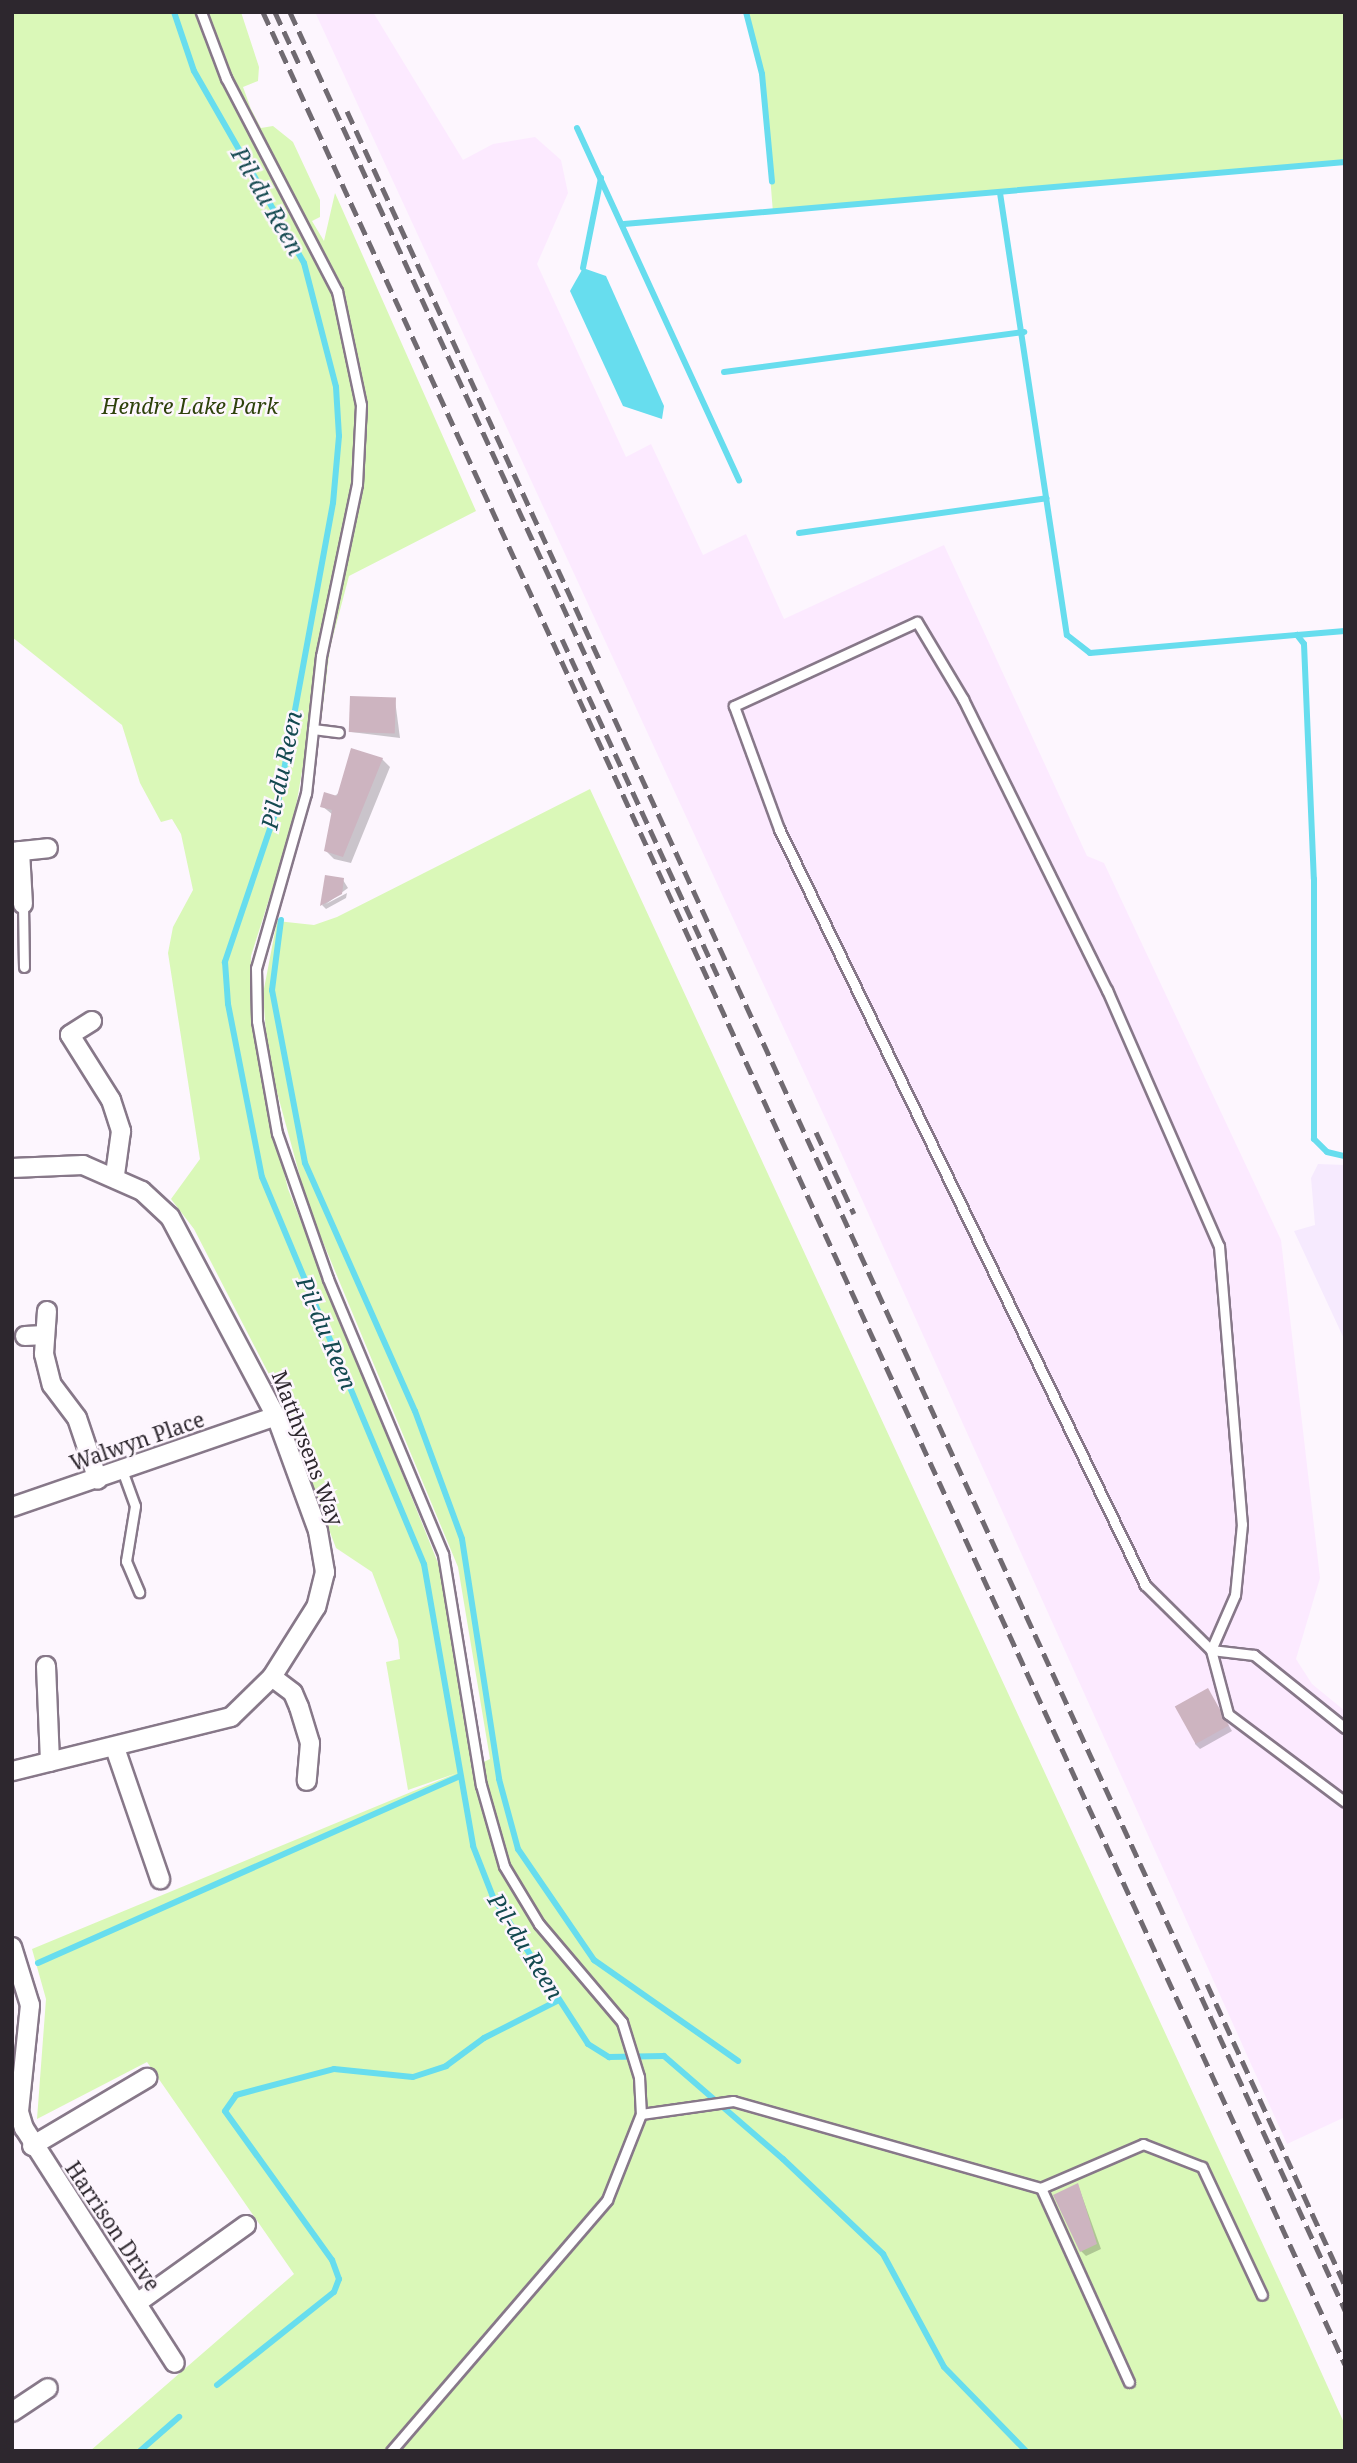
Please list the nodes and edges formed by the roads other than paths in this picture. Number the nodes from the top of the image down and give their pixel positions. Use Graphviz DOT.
graph roads {
  1 [pos="201,12"];
  2 [pos="313,729"];
  3 [pos="339,732"];
  4 [pos="48,848"];
  5 [pos="16,852"];
  6 [pos="23,904"];
  7 [pos="24,967"];
  8 [pos="92,1021"];
  9 [pos="12,1168"];
  10 [pos="115,1175"];
  11 [pos="47,1311"];
  12 [pos="45,1335"];
  13 [pos="25,1336"];
  14 [pos="276,1416"];
  15 [pos="122,1471"];
  16 [pos="98,1480"];
  17 [pos="12,1507"];
  18 [pos="139,1592"];
  19 [pos="1211,1650"];
  20 [pos="46,1666"];
  21 [pos="272,1677"];
  22 [pos="1345,1728"];
  23 [pos="115,1748"];
  24 [pos="50,1762"];
  25 [pos="12,1771"];
  26 [pos="307,1781"];
  27 [pos="1345,1802"];
  28 [pos="160,1879"];
  29 [pos="12,1947"];
  30 [pos="147,2078"];
  31 [pos="16,2113"];
  32 [pos="640,2114"];
  33 [pos="32,2146"];
  34 [pos="1041,2188"];
  35 [pos="246,2225"];
  36 [pos="1262,2295"];
  37 [pos="137,2303"];
  38 [pos="175,2363"];
  39 [pos="1129,2382"];
  40 [pos="48,2388"];
  41 [pos="14,2408"];
  42 [pos="391,2451"];
  1 -- 2 [label="lane"];
  2 -- 3 [label="lane"];
  2 -- 32 [label="lane"];
  4 -- 5 [label="street"];
  5 -- 6 [label="street"];
  6 -- 7 [label="lane"];
  8 -- 10 [label="street"];
  9 -- 10 [label="street, Matthysens Way"];
  10 -- 14 [label="street, Matthysens Way"];
  11 -- 12 [label="street"];
  12 -- 13 [label="street"];
  12 -- 16 [label="street"];
  14 -- 15 [label="street, Walwyn Place"];
  14 -- 21 [label="street, Matthysens Way"];
  15 -- 16 [label="street, Walwyn Place"];
  15 -- 18 [label="lane"];
  16 -- 17 [label="street, Walwyn Place"];
  19 -- 19 [label="lane"];
  19 -- 22 [label="lane"];
  19 -- 27 [label="lane"];
  20 -- 24 [label="street"];
  21 -- 23 [label="street, Matthysens Way"];
  21 -- 26 [label="street"];
  23 -- 24 [label="street, Matthysens Way"];
  23 -- 28 [label="street"];
  24 -- 25 [label="street, Matthysens Way"];
  29 -- 31 [label="street"];
  30 -- 33 [label="street"];
  31 -- 33 [label="street, Harrison Drive"];
  32 -- 34 [label="lane"];
  32 -- 42 [label="lane"];
  33 -- 37 [label="street, Harrison Drive"];
  34 -- 36 [label="lane"];
  34 -- 39 [label="lane"];
  35 -- 37 [label="street"];
  37 -- 38 [label="street, Harrison Drive"];
  40 -- 41 [label="street"];
}
